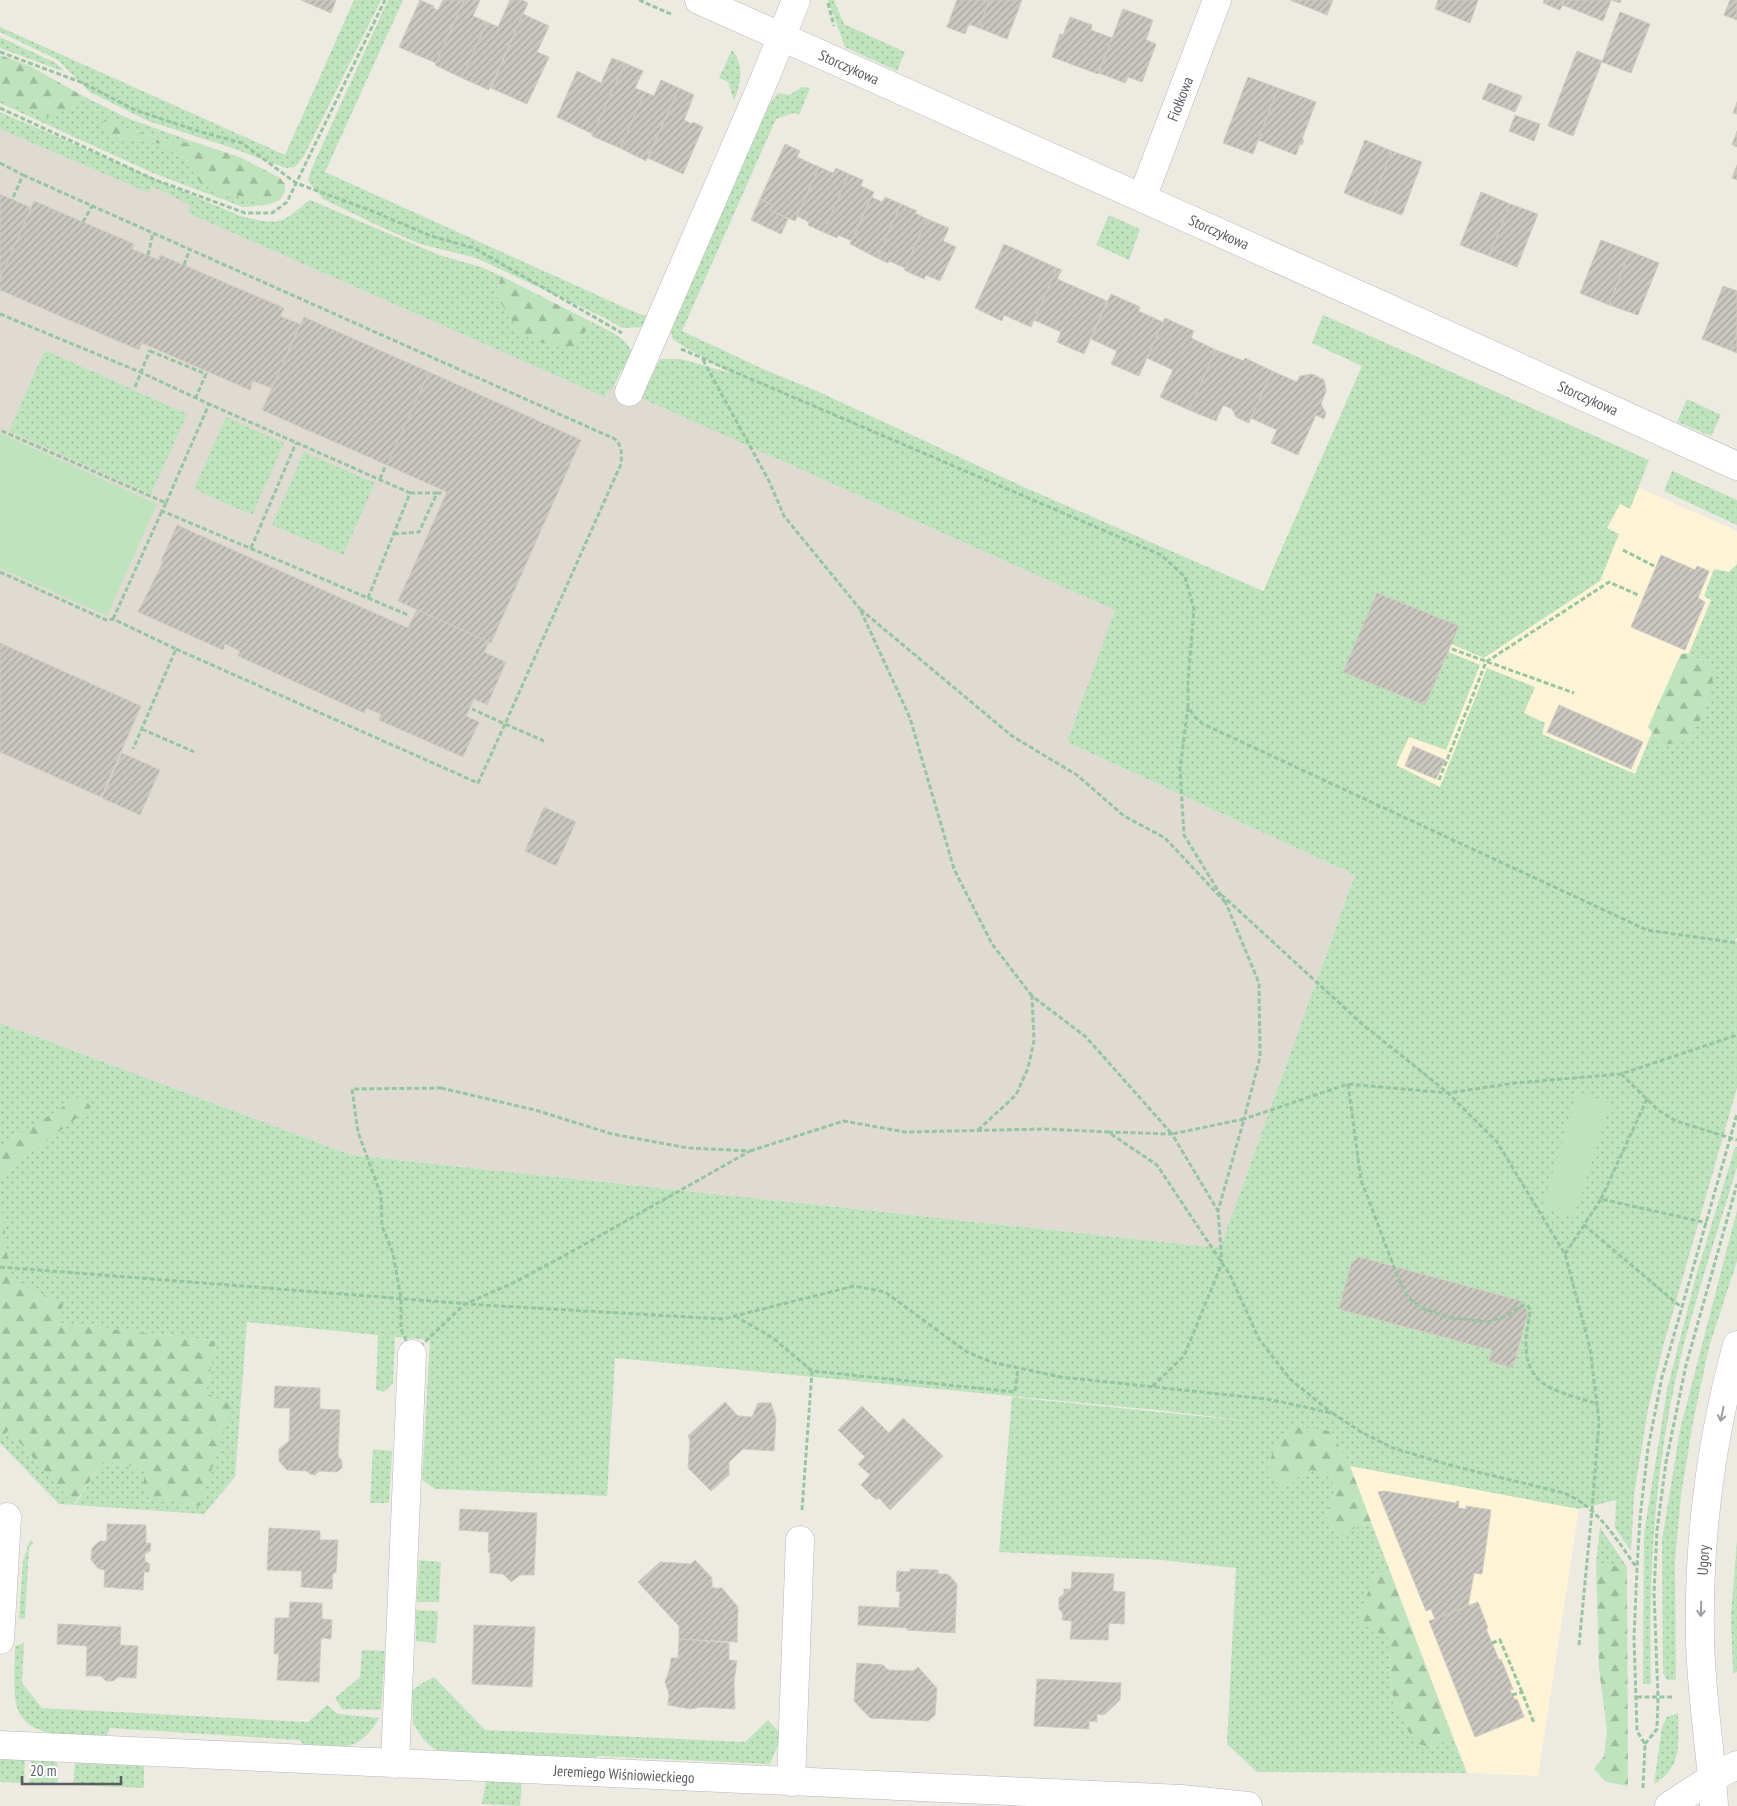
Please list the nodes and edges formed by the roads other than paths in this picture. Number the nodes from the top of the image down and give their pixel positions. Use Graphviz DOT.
graph roads {
  1 [pos="700,0"];
  2 [pos="796,0"];
  3 [pos="1218,0"];
  4 [pos="781,37"];
  5 [pos="1142,198"];
  6 [pos="629,392"];
  7 [pos="1737,466"];
  8 [pos="1737,1345"];
  9 [pos="412,1354"];
  10 [pos="7,1517"];
  11 [pos="800,1540"];
  12 [pos="0,1640"];
  13 [pos="0,1745"];
  14 [pos="395,1764"];
  15 [pos="1737,1765"];
  16 [pos="1712,1778"];
  17 [pos="791,1782"];
  18 [pos="1248,1806"];
  19 [pos="1669,1806"];
  20 [pos="1714,1806"];
  1 -- 4 [label="street, Storczykowa"];
  2 -- 4 [label="street"];
  3 -- 5 [label="street, Fiołkowa"];
  4 -- 5 [label="street, Storczykowa"];
  4 -- 6 [label="street"];
  5 -- 7 [label="street, Storczykowa"];
  8 -- 16 [label="street, Ugory, one-way"];
  9 -- 14 [label="street"];
  10 -- 12 [label="street"];
  11 -- 17 [label="street"];
  13 -- 14 [label="street, Jeremiego Wiśniowieckiego"];
  14 -- 17 [label="street, Jeremiego Wiśniowieckiego"];
  15 -- 16 [label="street"];
  16 -- 19 [label="street"];
  16 -- 20 [label="street, Ugory"];
  17 -- 18 [label="street, Jeremiego Wiśniowieckiego"];
}
